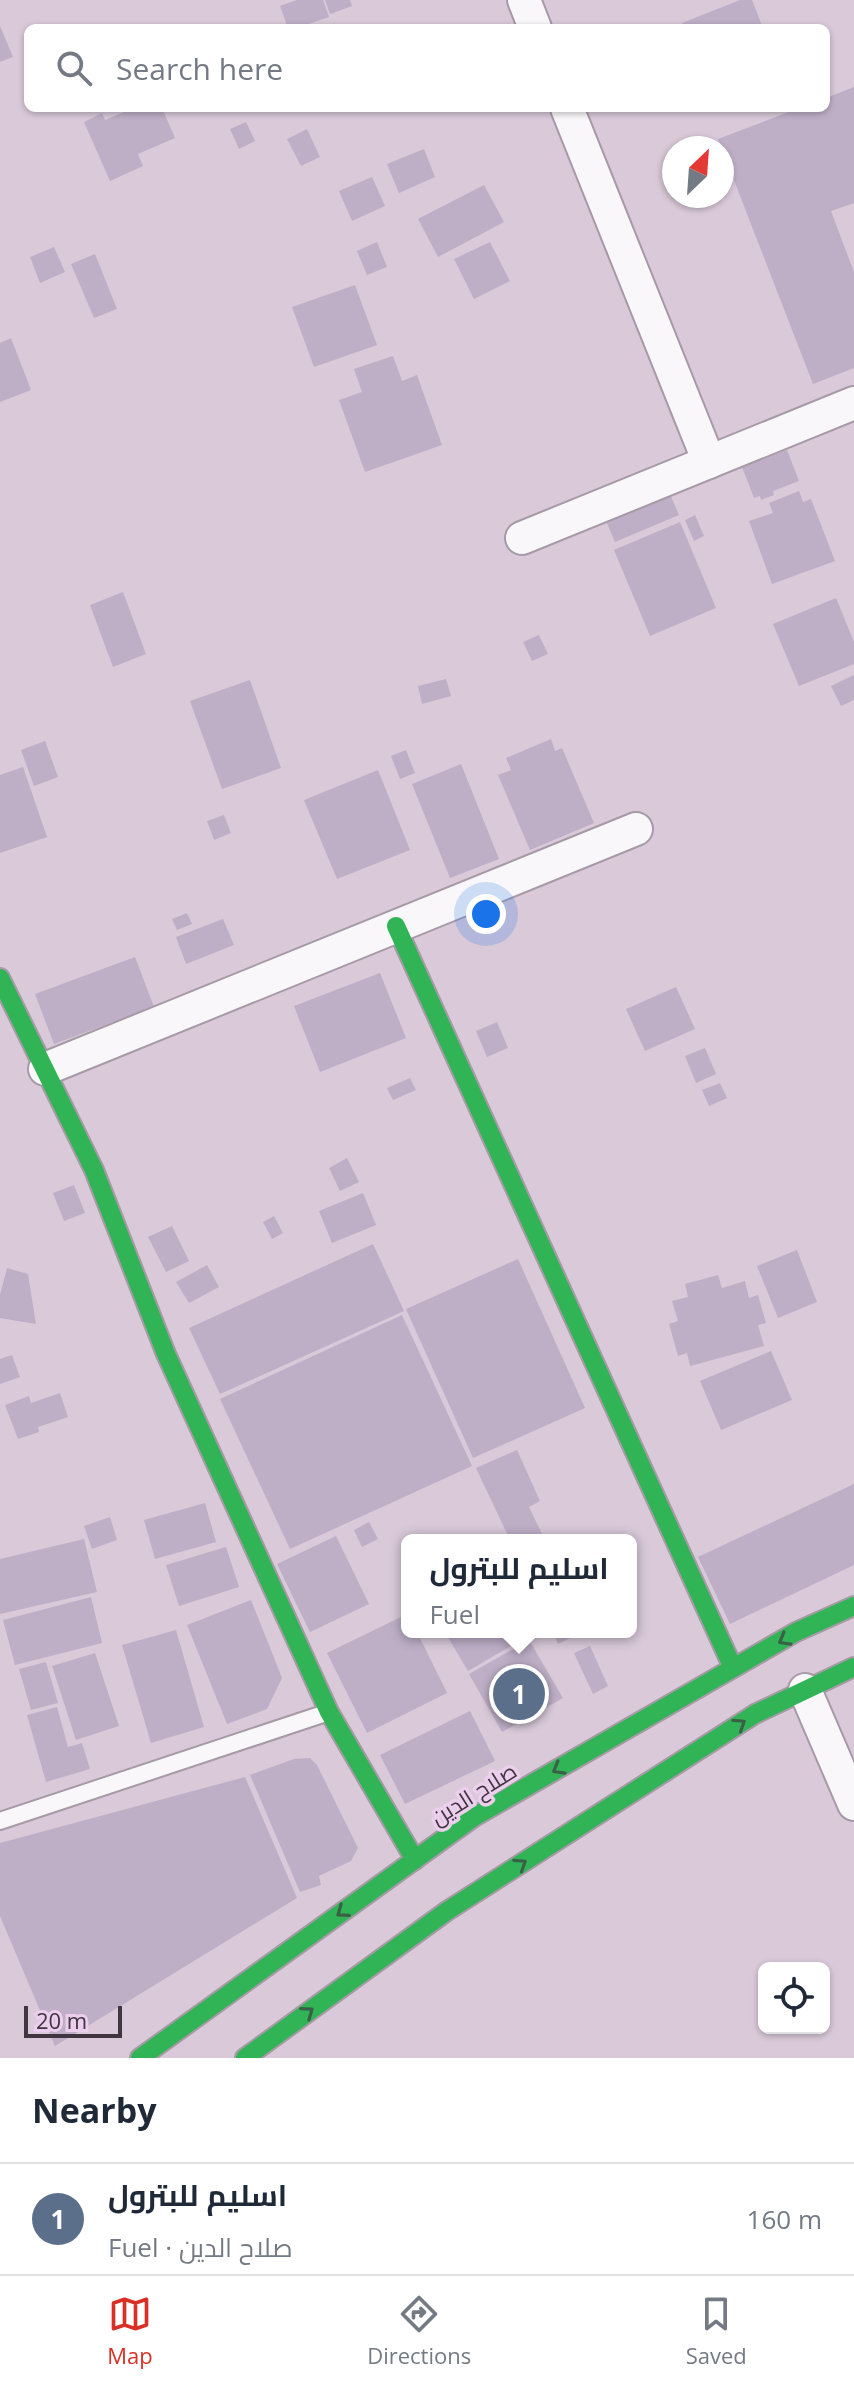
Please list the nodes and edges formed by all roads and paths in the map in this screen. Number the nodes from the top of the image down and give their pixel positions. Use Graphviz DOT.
graph roads {
  1 [pos="524,0"];
  2 [pos="533,24"];
  3 [pos="569,112"];
  4 [pos="854,403"];
  5 [pos="709,462"];
  6 [pos="522,538"];
  7 [pos="636,829"];
  8 [pos="396,926"];
  9 [pos="0,978"];
  10 [pos="45,1069"];
  11 [pos="854,1606"];
  12 [pos="854,1667"];
  13 [pos="733,1668"];
  14 [pos="805,1690"];
  15 [pos="329,1712"];
  16 [pos="854,1804"];
  17 [pos="0,1821"];
  18 [pos="415,1860"];
  19 [pos="140,2058"];
  20 [pos="245,2058"];
  1 -- 2 [label="street"];
  3 -- 5 [label="street"];
  4 -- 5 [label="street"];
  5 -- 6 [label="street"];
  7 -- 8 [label="street"];
  8 -- 10 [label="street"];
  8 -- 13 [label="main road"];
  9 -- 10 [label="main road"];
  10 -- 15 [label="main road"];
  11 -- 13 [label="main road, صلاح الدين, one-way"];
  12 -- 14 [label="main road"];
  13 -- 18 [label="main road, صلاح الدين, one-way"];
  14 -- 16 [label="street"];
  20 -- 14 [label="main road, one-way"];
  15 -- 17 [label="lane"];
  15 -- 18 [label="main road"];
  18 -- 19 [label="main road, صلاح الدين, one-way"];
}
